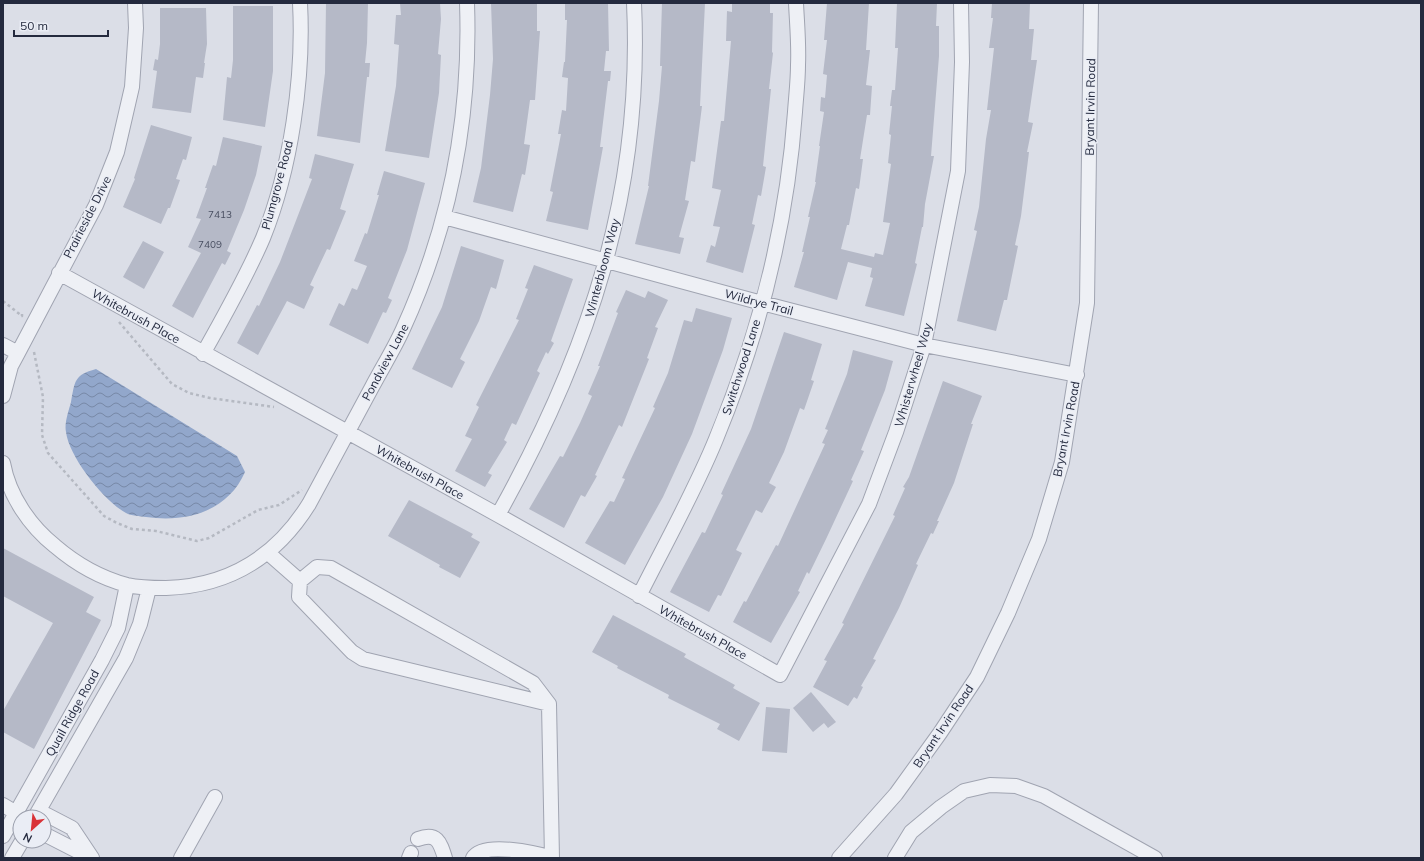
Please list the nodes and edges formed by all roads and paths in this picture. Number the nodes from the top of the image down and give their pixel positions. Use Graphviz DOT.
graph roads {
  1 [pos="135,3"];
  2 [pos="300,3"];
  3 [pos="467,3"];
  4 [pos="634,3"];
  5 [pos="796,3"];
  6 [pos="961,3"];
  7 [pos="1091,3"];
  8 [pos="444,217"];
  9 [pos="607,260"];
  10 [pos="58,273"];
  11 [pos="3,301"];
  12 [pos="762,303"];
  13 [pos="25,309"];
  14 [pos="123,322"];
  15 [pos="3,345"];
  16 [pos="37,345"];
  17 [pos="924,345"];
  18 [pos="34,352"];
  19 [pos="18,353"];
  20 [pos="203,354"];
  21 [pos="31,358"];
  22 [pos="1077,375"];
  23 [pos="3,396"];
  24 [pos="262,400"];
  25 [pos="348,432"];
  26 [pos="3,467"];
  27 [pos="306,484"];
  28 [pos="303,490"];
  29 [pos="300,496"];
  30 [pos="498,515"];
  31 [pos="267,552"];
  32 [pos="300,581"];
  33 [pos="128,585"];
  34 [pos="149,588"];
  35 [pos="639,596"];
  36 [pos="780,675"];
  37 [pos="549,704"];
  38 [pos="215,797"];
  39 [pos="3,805"];
  40 [pos="23,809"];
  41 [pos="40,809"];
  42 [pos="12,810"];
  43 [pos="52,818"];
  44 [pos="12,825"];
  45 [pos="3,836"];
  46 [pos="52,838"];
  47 [pos="418,839"];
  48 [pos="850,845"];
  49 [pos="17,849"];
  50 [pos="12,858"];
  51 [pos="92,858"];
  52 [pos="181,858"];
  53 [pos="445,858"];
  54 [pos="473,858"];
  55 [pos="552,858"];
  56 [pos="839,858"];
  57 [pos="843,858"];
  58 [pos="895,858"];
  59 [pos="1155,858"];
  1 -- 10 [label="street, Prairieside Drive"];
  2 -- 20 [label="street, Plumgrove Road"];
  3 -- 8 [label="street, Pondview Lane"];
  4 -- 9 [label="street, Winterbloom Way"];
  5 -- 12 [label="street, Switchwood Lane"];
  6 -- 17 [label="street, Whisterwheel Way"];
  7 -- 22 [label="street, Bryant Irvin Road"];
  8 -- 9 [label="street, Wildrye Trail"];
  8 -- 25 [label="street, Pondview Lane"];
  9 -- 12 [label="street, Wildrye Trail"];
  9 -- 30 [label="street, Winterbloom Way"];
  10 -- 19 [label="street, Prairieside Drive"];
  10 -- 20 [label="street, Whitebrush Place"];
  11 -- 13 [label="path"];
  12 -- 17 [label="street, Wildrye Trail"];
  12 -- 35 [label="street, Switchwood Lane"];
  14 -- 24 [label="path"];
  15 -- 19 [label="street"];
  16 -- 18 [label="path"];
  17 -- 22 [label="street, Wildrye Trail"];
  17 -- 36 [label="street, Whisterwheel Way"];
  18 -- 21 [label="path"];
  18 -- 28 [label="path"];
  19 -- 23 [label="street, Prairieside Drive"];
  20 -- 25 [label="street, Whitebrush Place"];
  22 -- 48 [label="street, Bryant Irvin Road"];
  25 -- 30 [label="street, Whitebrush Place"];
  25 -- 31 [label="street, Pondview Lane"];
  26 -- 33 [label="street"];
  27 -- 28 [label="path"];
  28 -- 29 [label="path"];
  30 -- 35 [label="street, Whitebrush Place"];
  31 -- 32 [label="street"];
  31 -- 34 [label="street, Pondview Lane"];
  32 -- 37 [label="street"];
  32 -- 37 [label="street"];
  33 -- 34 [label="street, Pondview Lane"];
  33 -- 40 [label="street, Quail Ridge Road"];
  34 -- 41 [label="street, Quail Ridge Road"];
  35 -- 36 [label="street, Whitebrush Place"];
  37 -- 55 [label="street"];
  38 -- 52 [label="street"];
  39 -- 42 [label="street"];
  43 -- 51 [label="street"];
  44 -- 45 [label="street, Quail Ridge Road"];
  46 -- 51 [label="street"];
  47 -- 53 [label="street"];
  48 -- 56 [label="street, Bryant Irvin Road"];
  48 -- 57 [label="street, Bryant Irvin Road"];
  49 -- 50 [label="street"];
  54 -- 55 [label="street"];
  58 -- 59 [label="street"];
}
